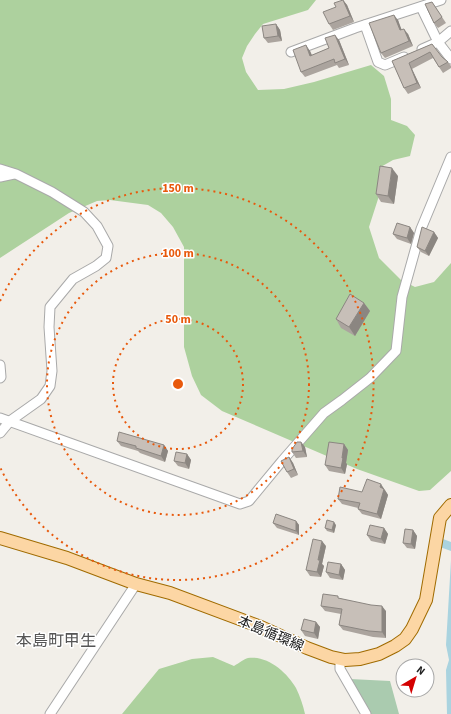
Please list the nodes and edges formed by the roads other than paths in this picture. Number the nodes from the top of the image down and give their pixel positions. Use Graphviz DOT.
graph roads {
  1 [pos="441,0"];
  2 [pos="421,7"];
  3 [pos="365,25"];
  4 [pos="451,31"];
  5 [pos="438,42"];
  6 [pos="291,52"];
  7 [pos="451,59"];
  8 [pos="451,157"];
  9 [pos="0,169"];
  10 [pos="16,174"];
  11 [pos="0,177"];
  12 [pos="0,365"];
  13 [pos="0,378"];
  14 [pos="0,418"];
  15 [pos="10,421"];
  16 [pos="0,433"];
  17 [pos="451,505"];
  18 [pos="0,538"];
  19 [pos="136,584"];
  20 [pos="340,659"];
  21 [pos="50,714"];
  22 [pos="366,714"];
  1 -- 2 [label="street"];
  2 -- 3 [label="street"];
  2 -- 5 [label="street"];
  3 -- 5 [label="street"];
  3 -- 6 [label="street"];
  4 -- 5 [label="street"];
  5 -- 7 [label="street"];
  8 -- 15 [label="street"];
  9 -- 10 [label="street"];
  10 -- 11 [label="street"];
  10 -- 15 [label="street"];
  12 -- 13 [label="street"];
  14 -- 15 [label="street"];
  15 -- 16 [label="street"];
  17 -- 20 [label="main road, 本島循環線"];
  18 -- 19 [label="main road, 本島循環線"];
  19 -- 20 [label="main road, 本島循環線"];
  19 -- 21 [label="street"];
  20 -- 22 [label="street"];
}
